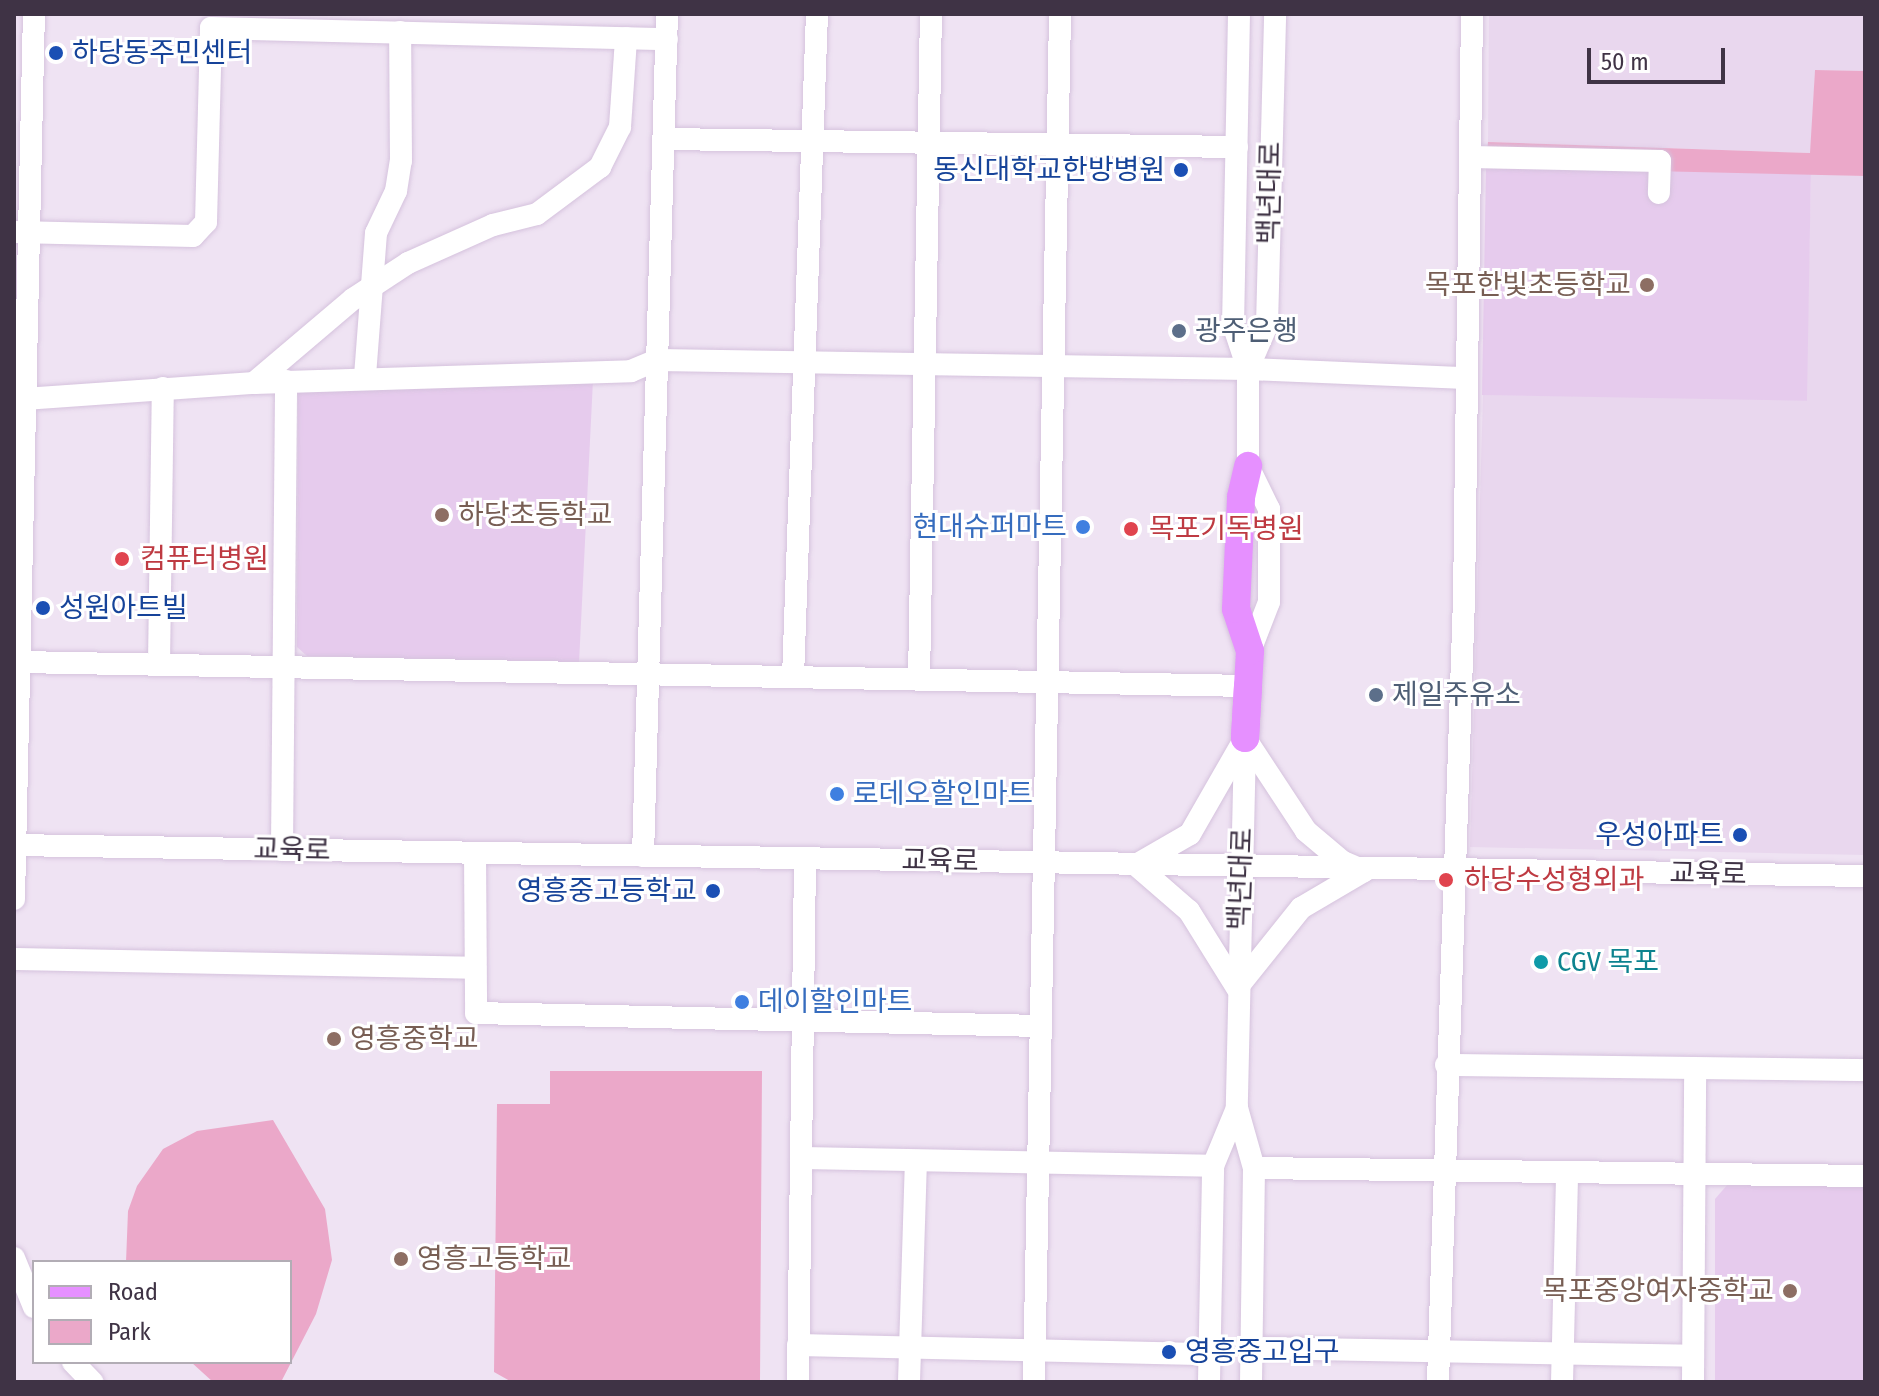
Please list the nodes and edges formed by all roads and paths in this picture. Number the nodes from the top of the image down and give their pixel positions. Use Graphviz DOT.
graph roads {
  1 [pos="667,14"];
  2 [pos="817,14"];
  3 [pos="931,14"];
  4 [pos="1060,14"];
  5 [pos="1239,14"];
  6 [pos="1275,14"];
  7 [pos="1472,14"];
  8 [pos="27,18"];
  9 [pos="400,32"];
  10 [pos="626,38"];
  11 [pos="667,39"];
  12 [pos="664,139"];
  13 [pos="813,141"];
  14 [pos="929,143"];
  15 [pos="1057,145"];
  16 [pos="1237,147"];
  17 [pos="1471,157"];
  18 [pos="1659,193"];
  19 [pos="21,232"];
  20 [pos="370,289"];
  21 [pos="657,360"];
  22 [pos="805,364"];
  23 [pos="925,366"];
  24 [pos="1054,369"];
  25 [pos="1248,369"];
  26 [pos="365,376"];
  27 [pos="1466,378"];
  28 [pos="286,381"];
  29 [pos="254,383"];
  30 [pos="163,388"];
  31 [pos="19,402"];
  32 [pos="1248,466"];
  33 [pos="20,662"];
  34 [pos="159,664"];
  35 [pos="283,667"];
  36 [pos="648,674"];
  37 [pos="793,677"];
  38 [pos="919,679"];
  39 [pos="1048,682"];
  40 [pos="1248,686"];
  41 [pos="1245,738"];
  42 [pos="15,845"];
  43 [pos="282,850"];
  44 [pos="475,853"];
  45 [pos="643,856"];
  46 [pos="805,859"];
  47 [pos="1045,863"];
  48 [pos="1136,865"];
  49 [pos="1242,868"];
  50 [pos="1454,870"];
  51 [pos="1364,871"];
  52 [pos="1865,876"];
  53 [pos="14,899"];
  54 [pos="14,959"];
  55 [pos="475,968"];
  56 [pos="1237,988"];
  57 [pos="803,1021"];
  58 [pos="1040,1026"];
  59 [pos="1446,1065"];
  60 [pos="1695,1070"];
  61 [pos="1865,1070"];
  62 [pos="1237,1108"];
  63 [pos="801,1158"];
  64 [pos="916,1161"];
  65 [pos="1037,1162"];
  66 [pos="1213,1166"];
  67 [pos="1254,1168"];
  68 [pos="1442,1170"];
  69 [pos="1567,1175"];
  70 [pos="1865,1176"];
  71 [pos="1695,1178"];
  72 [pos="14,1258"];
  73 [pos="32,1302"];
  74 [pos="798,1345"];
  75 [pos="910,1347"];
  76 [pos="1251,1348"];
  77 [pos="1034,1350"];
  78 [pos="1438,1352"];
  79 [pos="1210,1354"];
  80 [pos="1562,1354"];
  81 [pos="1693,1356"];
  82 [pos="75,1364"];
  83 [pos="92,1382"];
  84 [pos="798,1382"];
  85 [pos="909,1382"];
  86 [pos="1034,1382"];
  87 [pos="1209,1382"];
  88 [pos="1251,1382"];
  89 [pos="1438,1382"];
  90 [pos="1562,1382"];
  91 [pos="1693,1382"];
  1 -- 11 [label="street"];
  2 -- 13 [label="street"];
  3 -- 14 [label="street"];
  4 -- 15 [label="street"];
  5 -- 16 [label="street, 백년대로"];
  6 -- 25 [label="street, 백년대로"];
  7 -- 17 [label="street"];
  8 -- 19 [label="street"];
  9 -- 10 [label="street"];
  9 -- 19 [label="street"];
  9 -- 20 [label="street"];
  10 -- 11 [label="street"];
  10 -- 20 [label="street"];
  11 -- 12 [label="street"];
  12 -- 13 [label="street"];
  12 -- 21 [label="street"];
  13 -- 14 [label="street"];
  13 -- 22 [label="street"];
  14 -- 15 [label="street"];
  14 -- 23 [label="street"];
  15 -- 16 [label="street"];
  15 -- 24 [label="street"];
  16 -- 25 [label="street, 백년대로"];
  17 -- 18 [label="street"];
  17 -- 27 [label="street"];
  19 -- 31 [label="street"];
  20 -- 26 [label="street"];
  20 -- 29 [label="street"];
  21 -- 22 [label="street"];
  21 -- 26 [label="street"];
  21 -- 36 [label="street"];
  22 -- 23 [label="street"];
  22 -- 37 [label="street"];
  23 -- 24 [label="street"];
  23 -- 38 [label="street"];
  24 -- 25 [label="street"];
  24 -- 39 [label="street"];
  25 -- 27 [label="street"];
  25 -- 32 [label="street, 백년대로"];
  26 -- 28 [label="street"];
  27 -- 50 [label="street"];
  28 -- 29 [label="street"];
  28 -- 35 [label="street"];
  29 -- 30 [label="street"];
  30 -- 31 [label="street"];
  30 -- 34 [label="street"];
  31 -- 33 [label="street"];
  32 -- 40 [label="main road, 백년대로"];
  33 -- 34 [label="street"];
  33 -- 42 [label="street"];
  34 -- 35 [label="street"];
  35 -- 36 [label="street"];
  35 -- 43 [label="street"];
  36 -- 37 [label="street"];
  36 -- 45 [label="street"];
  37 -- 38 [label="street"];
  38 -- 39 [label="street"];
  39 -- 40 [label="street"];
  39 -- 47 [label="street"];
  40 -- 41 [label="main road, 백년대로"];
  41 -- 48 [label="street"];
  41 -- 49 [label="street, 백년대로"];
  41 -- 51 [label="street"];
  42 -- 43 [label="street, 교육로"];
  42 -- 53 [label="street"];
  43 -- 44 [label="street, 교육로"];
  44 -- 45 [label="street, 교육로"];
  44 -- 55 [label="street"];
  45 -- 46 [label="street, 교육로"];
  46 -- 47 [label="street, 교육로"];
  46 -- 57 [label="street"];
  47 -- 48 [label="street, 교육로"];
  47 -- 58 [label="street"];
  48 -- 49 [label="street, 교육로"];
  48 -- 56 [label="street"];
  49 -- 51 [label="street, 교육로"];
  49 -- 56 [label="street, 백년대로"];
  50 -- 51 [label="street, 교육로"];
  50 -- 52 [label="street, 교육로"];
  50 -- 59 [label="street"];
  51 -- 56 [label="street"];
  54 -- 55 [label="street"];
  55 -- 57 [label="street"];
  56 -- 62 [label="street, 백년대로"];
  57 -- 58 [label="street"];
  57 -- 63 [label="street"];
  58 -- 65 [label="street"];
  59 -- 60 [label="street"];
  59 -- 68 [label="street"];
  60 -- 61 [label="street"];
  60 -- 71 [label="street"];
  62 -- 66 [label="street, 백년대로"];
  62 -- 67 [label="street, 백년대로"];
  63 -- 64 [label="street"];
  63 -- 74 [label="street"];
  64 -- 65 [label="street"];
  64 -- 75 [label="street"];
  65 -- 66 [label="street"];
  65 -- 77 [label="street"];
  66 -- 79 [label="street, 백년대로"];
  67 -- 68 [label="street"];
  67 -- 76 [label="street, 백년대로"];
  68 -- 69 [label="street"];
  68 -- 78 [label="street"];
  69 -- 71 [label="street"];
  69 -- 80 [label="street"];
  70 -- 71 [label="street"];
  71 -- 81 [label="street"];
  72 -- 73 [label="street"];
  74 -- 75 [label="street"];
  74 -- 84 [label="street"];
  75 -- 77 [label="street"];
  75 -- 85 [label="street"];
  76 -- 78 [label="street"];
  76 -- 88 [label="street, 백년대로"];
  77 -- 79 [label="street"];
  77 -- 86 [label="street"];
  78 -- 80 [label="street"];
  78 -- 89 [label="street"];
  79 -- 87 [label="street, 백년대로"];
  80 -- 81 [label="street"];
  80 -- 90 [label="street"];
  81 -- 91 [label="street"];
  82 -- 83 [label="street"];
}
